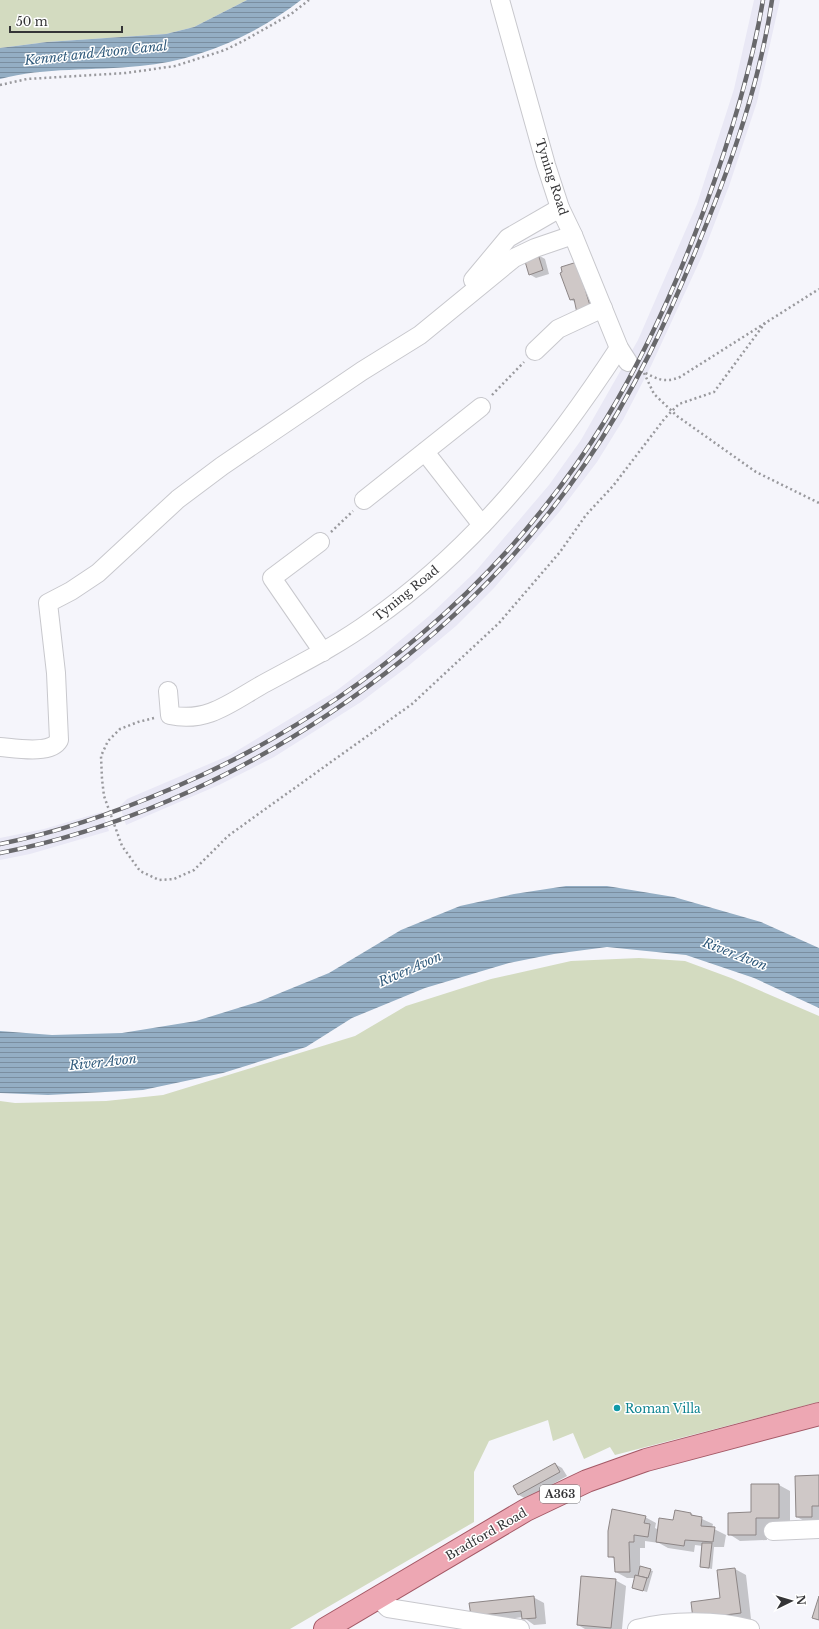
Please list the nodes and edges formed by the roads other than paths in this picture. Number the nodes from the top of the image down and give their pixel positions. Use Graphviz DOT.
graph roads {
  1 [pos="500,0"];
  2 [pos="560,208"];
  3 [pos="573,235"];
  4 [pos="603,308"];
  5 [pos="450,310"];
  6 [pos="534,351"];
  7 [pos="481,407"];
  8 [pos="425,452"];
  9 [pos="364,500"];
  10 [pos="482,524"];
  11 [pos="320,542"];
  12 [pos="323,652"];
  13 [pos="168,691"];
  14 [pos="0,747"];
  15 [pos="819,1414"];
  16 [pos="819,1529"];
  17 [pos="772,1531"];
  18 [pos="377,1597"];
  19 [pos="324,1629"];
  20 [pos="520,1629"];
  21 [pos="639,1629"];
  22 [pos="750,1629"];
  1 -- 2 [label="street, Tyning Road"];
  2 -- 3 [label="street, Tyning Road"];
  2 -- 5 [label="street"];
  3 -- 4 [label="street, Tyning Road"];
  3 -- 5 [label="street"];
  4 -- 6 [label="street"];
  4 -- 10 [label="street, Tyning Road"];
  5 -- 14 [label="street"];
  7 -- 8 [label="street"];
  8 -- 9 [label="street"];
  8 -- 10 [label="street"];
  10 -- 12 [label="street, Tyning Road"];
  11 -- 12 [label="street"];
  12 -- 13 [label="street, Tyning Road"];
  15 -- 18 [label="main road, Bradford Road / A363"];
  16 -- 17 [label="street"];
  18 -- 19 [label="main road, Bradford Road / A363"];
  18 -- 20 [label="street"];
  21 -- 22 [label="street"];
}
